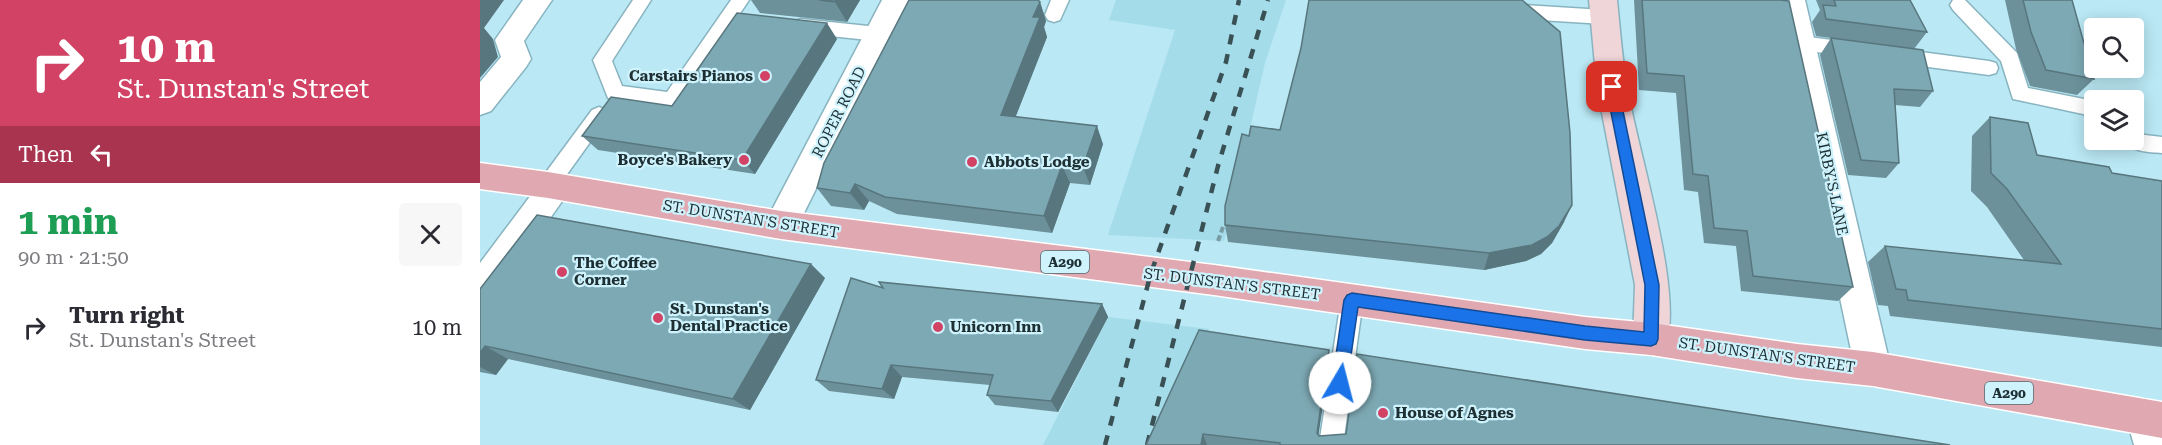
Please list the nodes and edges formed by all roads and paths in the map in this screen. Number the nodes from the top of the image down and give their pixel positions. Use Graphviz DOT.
graph roads {
  1 [pos="538,0"];
  2 [pos="642,0"];
  3 [pos="740,0"];
  4 [pos="896,0"];
  5 [pos="1791,0"];
  6 [pos="1959,5"];
  7 [pos="1604,8"];
  8 [pos="1490,9"];
  9 [pos="728,18"];
  10 [pos="751,21"];
  11 [pos="786,24"];
  12 [pos="878,34"];
  13 [pos="1801,43"];
  14 [pos="1989,68"];
  15 [pos="615,93"];
  16 [pos="480,103"];
  17 [pos="2084,106"];
  18 [pos="2144,143"];
  19 [pos="2162,145"];
  20 [pos="480,176"];
  21 [pos="551,186"];
  22 [pos="782,225"];
  23 [pos="1222,227"];
  24 [pos="1216,246"];
  25 [pos="480,290"];
  26 [pos="1352,300"];
  27 [pos="1651,339"];
  28 [pos="1873,369"];
  29 [pos="2153,427"];
  30 [pos="1331,445"];
  1 -- 16 [label="street"];
  2 -- 15 [label="lane"];
  3 -- 9 [label="lane"];
  4 -- 12 [label="street, ROPER ROAD"];
  5 -- 13 [label="street, KIRBY'S LANE"];
  6 -- 17 [label="lane"];
  7 -- 8 [label="lane"];
  7 -- 27 [label="main road"];
  9 -- 10 [label="lane"];
  9 -- 15 [label="lane"];
  11 -- 12 [label="lane"];
  12 -- 22 [label="street, ROPER ROAD"];
  13 -- 14 [label="lane"];
  13 -- 28 [label="street, KIRBY'S LANE"];
  15 -- 21 [label="lane"];
  18 -- 19 [label="lane"];
  20 -- 21 [label="main road, ST. DUNSTAN'S STREET / A290"];
  21 -- 22 [label="main road, ST. DUNSTAN'S STREET / A290"];
  21 -- 25 [label="street"];
  22 -- 26 [label="main road, ST. DUNSTAN'S STREET / A290"];
  23 -- 24 [label="path"];
  26 -- 27 [label="main road, ST. DUNSTAN'S STREET / A290"];
  26 -- 30 [label="lane"];
  27 -- 28 [label="main road, ST. DUNSTAN'S STREET / A290"];
  28 -- 29 [label="main road, ST. DUNSTAN'S STREET / A290"];
}
